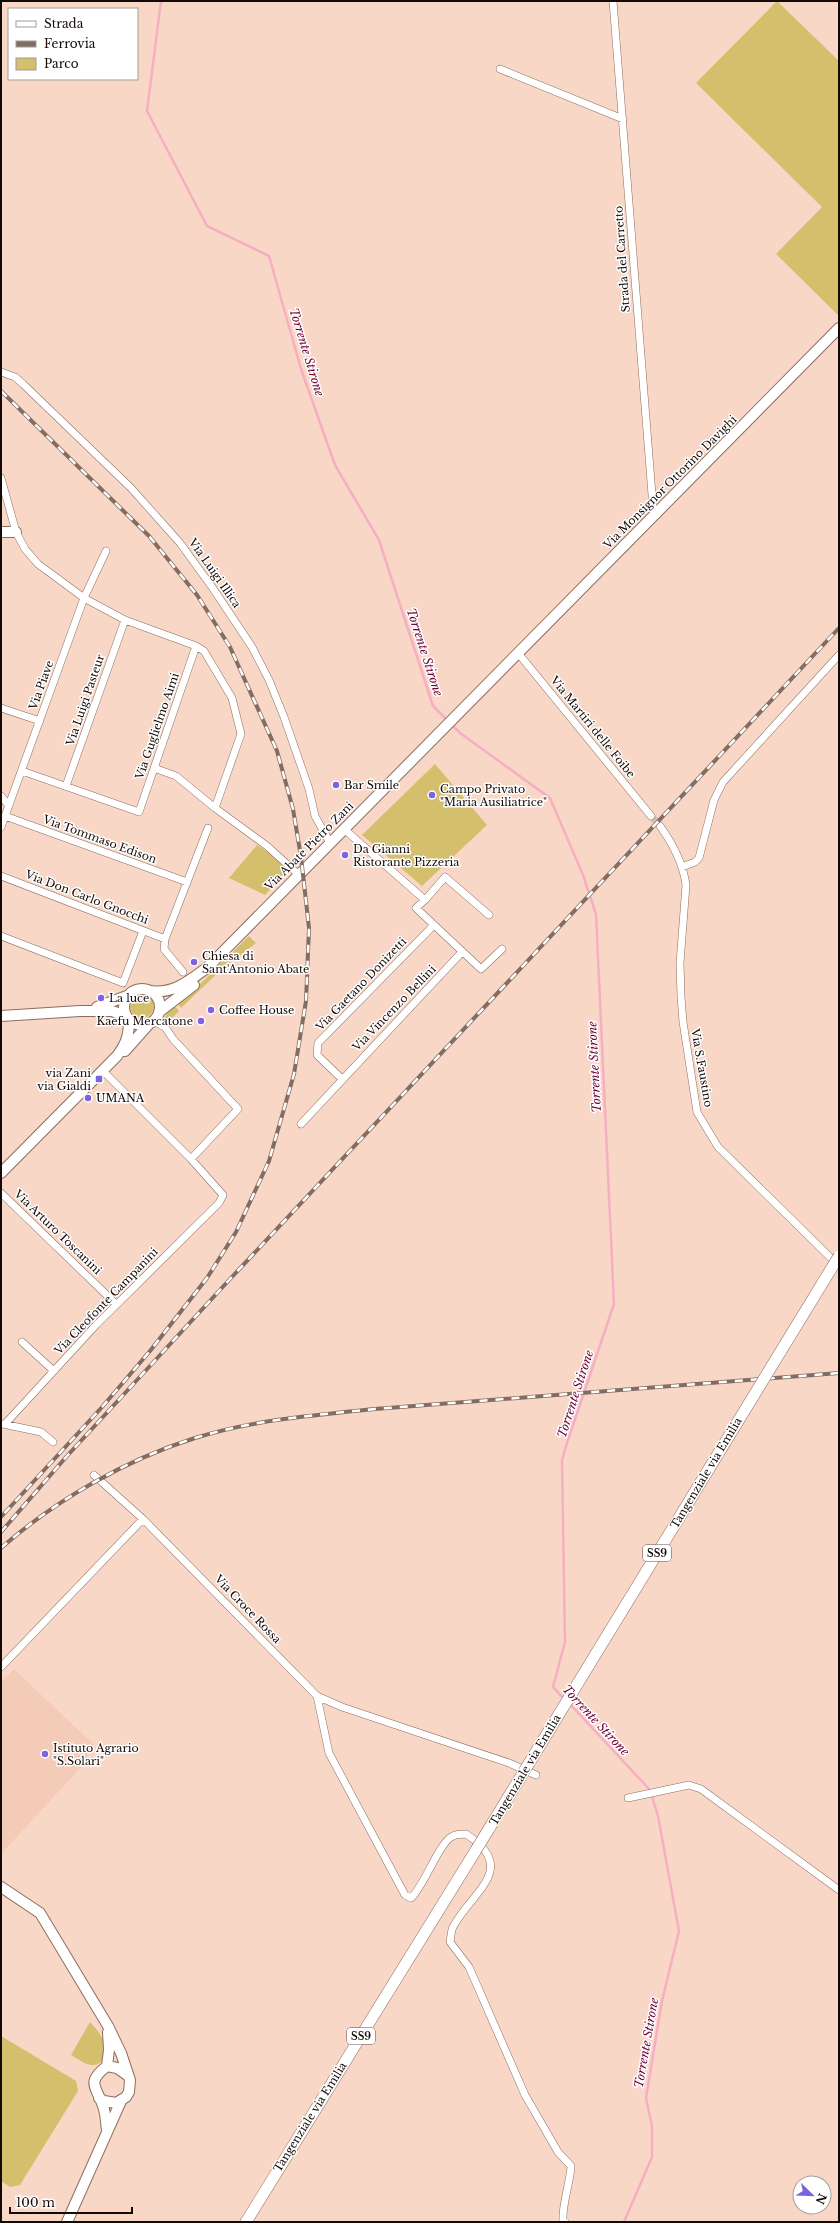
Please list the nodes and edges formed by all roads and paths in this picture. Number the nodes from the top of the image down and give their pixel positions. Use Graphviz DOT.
graph roads {
  1 [pos="613,1"];
  2 [pos="500,69"];
  3 [pos="623,118"];
  4 [pos="839,328"];
  5 [pos="1,372"];
  6 [pos="1,478"];
  7 [pos="656,515"];
  8 [pos="1,532"];
  9 [pos="16,532"];
  10 [pos="106,551"];
  11 [pos="84,598"];
  12 [pos="125,620"];
  13 [pos="196,646"];
  14 [pos="518,653"];
  15 [pos="839,655"];
  16 [pos="497,674"];
  17 [pos="1,708"];
  18 [pos="40,721"];
  19 [pos="154,768"];
  20 [pos="22,771"];
  21 [pos="66,786"];
  22 [pos="1,796"];
  23 [pos="9,806"];
  24 [pos="216,808"];
  25 [pos="5,816"];
  26 [pos="651,816"];
  27 [pos="660,826"];
  28 [pos="1,827"];
  29 [pos="208,828"];
  30 [pos="344,829"];
  31 [pos="330,843"];
  32 [pos="682,867"];
  33 [pos="299,875"];
  34 [pos="1,876"];
  35 [pos="187,882"];
  36 [pos="425,900"];
  37 [pos="489,915"];
  38 [pos="434,925"];
  39 [pos="143,931"];
  40 [pos="1,936"];
  41 [pos="165,939"];
  42 [pos="502,949"];
  43 [pos="462,952"];
  44 [pos="208,967"];
  45 [pos="183,972"];
  46 [pos="150,990"];
  47 [pos="126,996"];
  48 [pos="80,1011"];
  49 [pos="159,1012"];
  50 [pos="1,1016"];
  51 [pos="127,1018"];
  52 [pos="151,1023"];
  53 [pos="117,1056"];
  54 [pos="102,1070"];
  55 [pos="342,1078"];
  56 [pos="301,1124"];
  57 [pos="191,1159"];
  58 [pos="1,1173"];
  59 [pos="1,1193"];
  60 [pos="839,1256"];
  61 [pos="839,1266"];
  62 [pos="116,1304"];
  63 [pos="22,1342"];
  64 [pos="54,1371"];
  65 [pos="3,1424"];
  66 [pos="53,1442"];
  67 [pos="94,1474"];
  68 [pos="144,1519"];
  69 [pos="1,1667"];
  70 [pos="317,1696"];
  71 [pos="536,1775"];
  72 [pos="628,1798"];
  73 [pos="1,1887"];
  74 [pos="839,1890"];
  75 [pos="108,2026"];
  76 [pos="107,2066"];
  77 [pos="127,2075"];
  78 [pos="99,2098"];
  79 [pos="121,2101"];
  80 [pos="108,2131"];
  81 [pos="67,2222"];
  82 [pos="246,2222"];
  83 [pos="565,2222"];
  1 -- 3 [label="street, Strada del Carretto"];
  2 -- 3 [label="street"];
  3 -- 7 [label="street, Strada del Carretto"];
  4 -- 7 [label="main road, Via Monsignor Ottorino Davighi"];
  5 -- 31 [label="street, Via Luigi Illica"];
  6 -- 9 [label="street"];
  7 -- 14 [label="main road, Via Monsignor Ottorino Davighi"];
  8 -- 9 [label="main road"];
  9 -- 11 [label="street"];
  10 -- 11 [label="street, Via Piave"];
  11 -- 12 [label="street"];
  11 -- 18 [label="street, Via Piave"];
  12 -- 13 [label="street"];
  12 -- 21 [label="street, Via Luigi Pasteur"];
  13 -- 19 [label="street, Via Guglielmo Aimi"];
  13 -- 24 [label="street"];
  14 -- 16 [label="main road, Via Monsignor Ottorino Davighi"];
  14 -- 26 [label="street, Via Martiri delle Foibe"];
  15 -- 32 [label="street"];
  16 -- 30 [label="main road, Via Abate Pietro Zani"];
  17 -- 18 [label="street"];
  18 -- 20 [label="street, Via Piave"];
  19 -- 21 [label="street, Via Guglielmo Aimi"];
  19 -- 24 [label="street"];
  20 -- 21 [label="street"];
  20 -- 23 [label="street, Via Piave"];
  22 -- 23 [label="street"];
  23 -- 25 [label="street, Via Piave"];
  24 -- 33 [label="street"];
  25 -- 28 [label="street, Via Piave"];
  25 -- 35 [label="street, Via Tommaso Edison"];
  27 -- 32 [label="street, Via S.Faustino"];
  29 -- 35 [label="street"];
  30 -- 31 [label="main road, Via Abate Pietro Zani"];
  30 -- 36 [label="street"];
  31 -- 33 [label="main road, Via Abate Pietro Zani"];
  32 -- 61 [label="street, Via S.Faustino"];
  33 -- 44 [label="main road, Via Abate Pietro Zani"];
  34 -- 39 [label="street, Via Don Carlo Gnocchi"];
  35 -- 41 [label="street"];
  36 -- 37 [label="street"];
  36 -- 38 [label="street"];
  38 -- 43 [label="street"];
  38 -- 55 [label="street, Via Gaetano Donizetti"];
  39 -- 40 [label="street"];
  39 -- 41 [label="street, Via Don Carlo Gnocchi"];
  41 -- 45 [label="street"];
  42 -- 43 [label="street"];
  43 -- 55 [label="street, Via Vincenzo Bellini"];
  44 -- 46 [label="main road, Via Abate Pietro Zani"];
  44 -- 49 [label="main road, Via Abate Pietro Zani"];
  46 -- 47 [label="main road"];
  46 -- 49 [label="main road"];
  47 -- 48 [label="main road"];
  47 -- 51 [label="main road"];
  48 -- 50 [label="main road"];
  48 -- 51 [label="main road"];
  49 -- 52 [label="main road"];
  51 -- 52 [label="main road"];
  51 -- 53 [label="main road"];
  52 -- 53 [label="main road"];
  52 -- 57 [label="street"];
  53 -- 54 [label="main road"];
  54 -- 57 [label="street"];
  54 -- 58 [label="main road"];
  55 -- 56 [label="street, Via Vincenzo Bellini"];
  57 -- 62 [label="street, Via Cleofonte Campanini"];
  59 -- 62 [label="street, Via Arturo Toscanini"];
  60 -- 82 [label="main road, Tangenziale via Emilia / SS9, bridge"];
  62 -- 64 [label="street, Via Cleofonte Campanini"];
  63 -- 64 [label="street"];
  64 -- 65 [label="street, Via Cleofonte Campanini"];
  65 -- 66 [label="street"];
  67 -- 68 [label="street, Via Croce Rossa"];
  68 -- 69 [label="street"];
  68 -- 70 [label="street, Via Croce Rossa"];
  70 -- 71 [label="street, Via Croce Rossa"];
  70 -- 83 [label="street"];
  72 -- 74 [label="street"];
  73 -- 75 [label="main road"];
  75 -- 76 [label="main road"];
  75 -- 77 [label="main road"];
  76 -- 77 [label="main road"];
  76 -- 78 [label="main road"];
  77 -- 79 [label="main road"];
  78 -- 79 [label="main road"];
  78 -- 80 [label="main road"];
  79 -- 80 [label="main road"];
  80 -- 81 [label="main road"];
}
